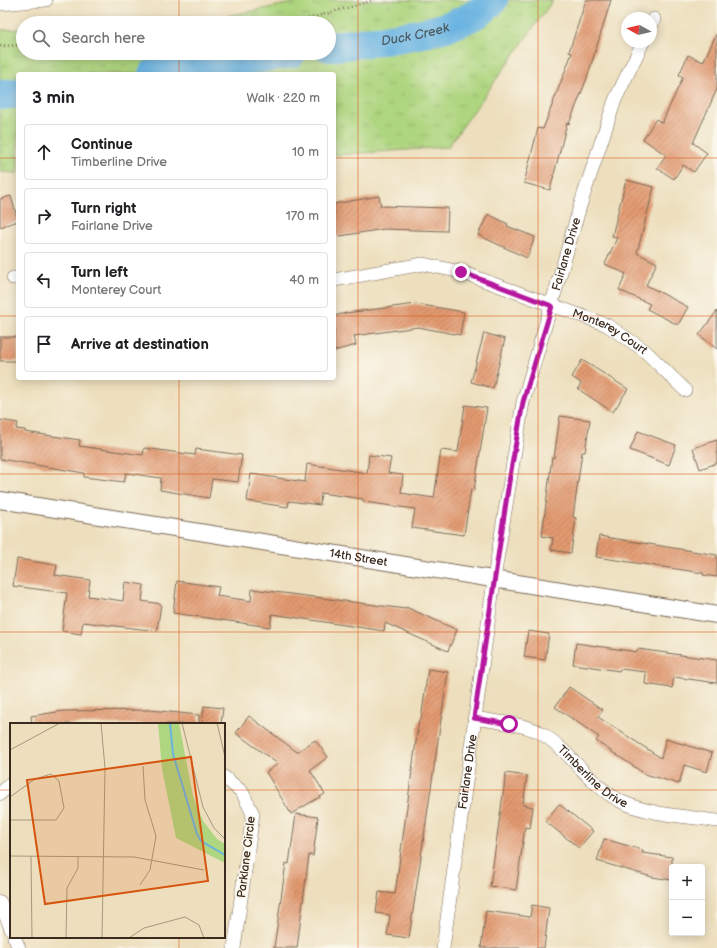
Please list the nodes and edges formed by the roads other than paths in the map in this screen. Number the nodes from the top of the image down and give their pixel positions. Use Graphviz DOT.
graph roads {
  1 [pos="46,0"];
  2 [pos="0,4"];
  3 [pos="640,48"];
  4 [pos="336,280"];
  5 [pos="552,306"];
  6 [pos="685,390"];
  7 [pos="0,500"];
  8 [pos="494,579"];
  9 [pos="717,615"];
  10 [pos="474,718"];
  11 [pos="225,778"];
  12 [pos="10,784"];
  13 [pos="0,794"];
  14 [pos="717,821"];
  15 [pos="0,902"];
  16 [pos="10,927"];
  17 [pos="14,938"];
  18 [pos="19,948"];
  19 [pos="234,948"];
  20 [pos="443,948"];
  1 -- 2 [label="street"];
  3 -- 5 [label="street, Fairlane Drive"];
  4 -- 5 [label="street, Monterey Court"];
  5 -- 6 [label="street, Monterey Court"];
  5 -- 8 [label="street, Fairlane Drive"];
  7 -- 8 [label="street, 14th Street"];
  8 -- 9 [label="street, 14th Street"];
  8 -- 10 [label="street, Fairlane Drive"];
  10 -- 14 [label="street, Timberline Drive"];
  10 -- 20 [label="street, Fairlane Drive"];
  11 -- 19 [label="street, Parklane Circle"];
  12 -- 13 [label="street"];
  15 -- 16 [label="street"];
  17 -- 18 [label="street"];
}
